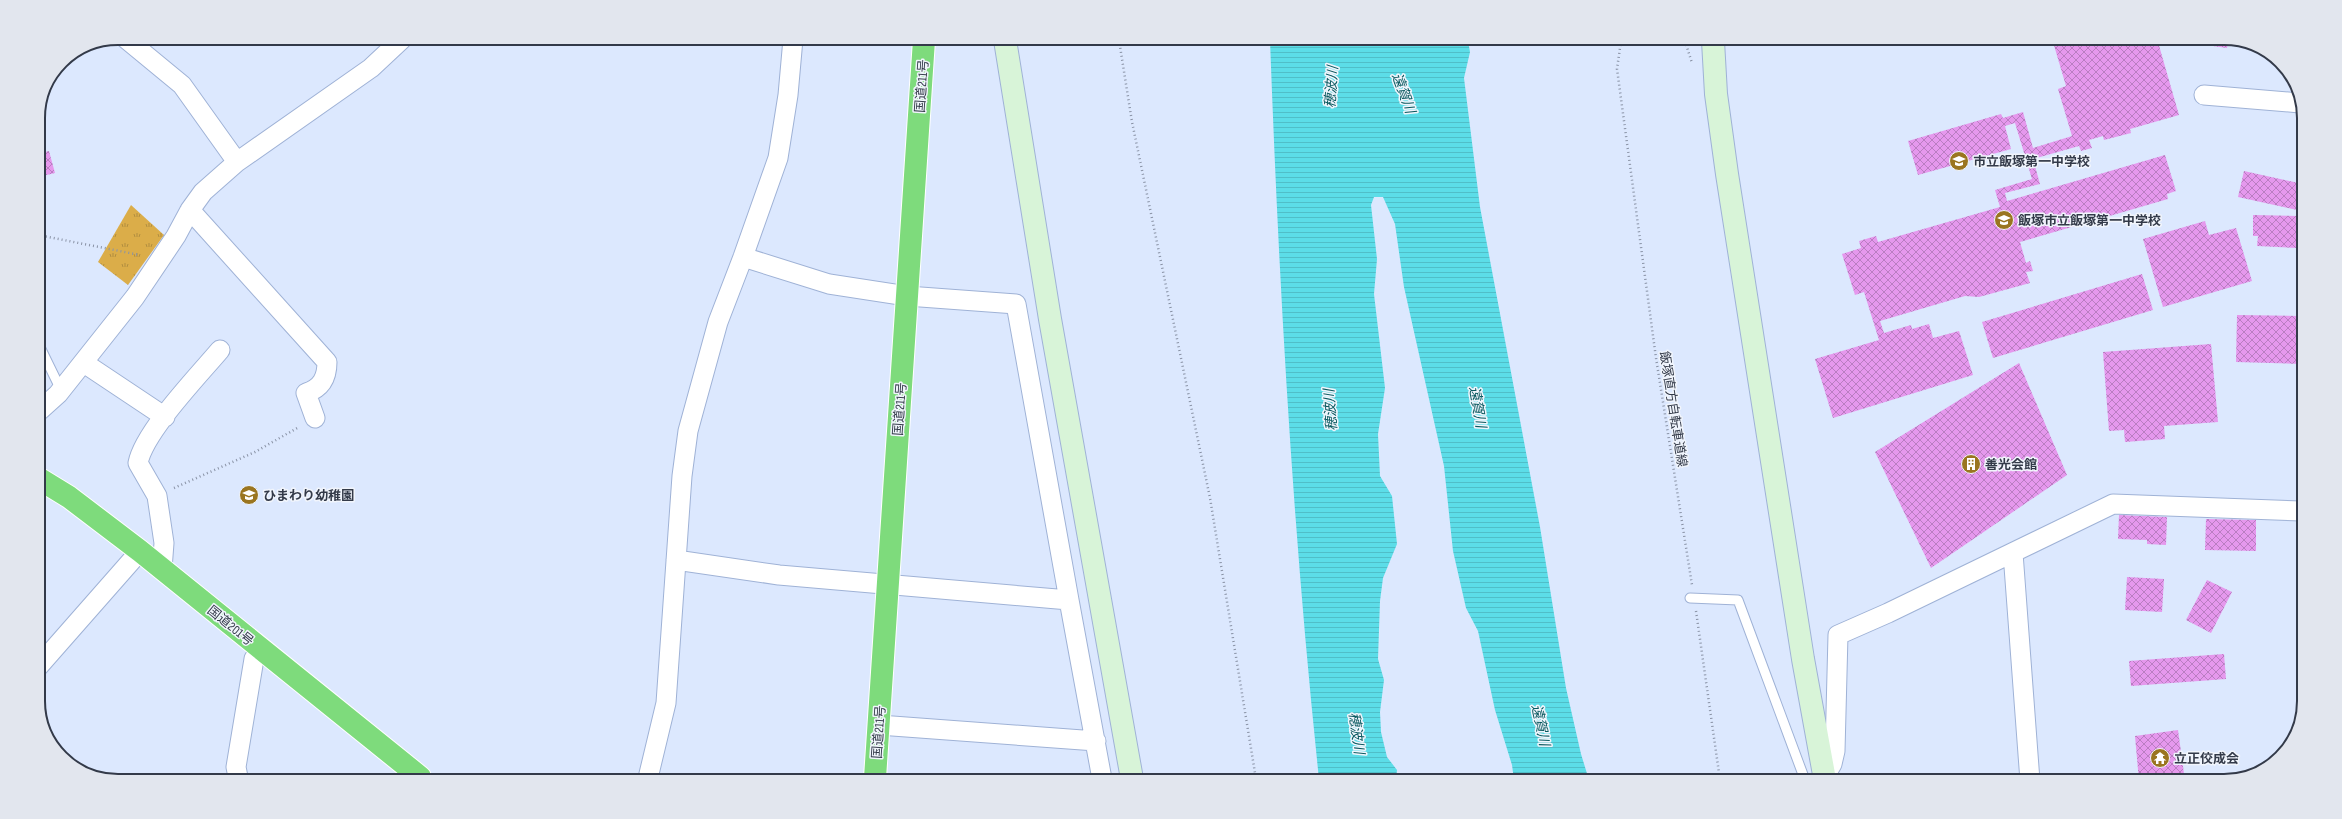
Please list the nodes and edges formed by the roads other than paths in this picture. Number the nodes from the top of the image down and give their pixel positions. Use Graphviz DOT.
graph roads {
  1 [pos="133,45"];
  2 [pos="396,45"];
  3 [pos="792,45"];
  4 [pos="924,45"];
  5 [pos="1006,45"];
  6 [pos="1713,45"];
  7 [pos="2204,95"];
  8 [pos="2296,103"];
  9 [pos="237,162"];
  10 [pos="190,210"];
  11 [pos="743,257"];
  12 [pos="907,296"];
  13 [pos="220,350"];
  14 [pos="45,357"];
  15 [pos="84,363"];
  16 [pos="61,390"];
  17 [pos="45,405"];
  18 [pos="165,417"];
  19 [pos="315,418"];
  20 [pos="45,482"];
  21 [pos="2297,511"];
  22 [pos="140,551"];
  23 [pos="2013,553"];
  24 [pos="676,560"];
  25 [pos="162,569"];
  26 [pos="888,586"];
  27 [pos="1692,598"];
  28 [pos="1069,600"];
  29 [pos="260,649"];
  30 [pos="45,659"];
  31 [pos="879,725"];
  32 [pos="1096,741"];
  33 [pos="237,774"];
  34 [pos="415,774"];
  35 [pos="649,774"];
  36 [pos="875,774"];
  37 [pos="1101,774"];
  38 [pos="1131,774"];
  39 [pos="1816,774"];
  40 [pos="1817,774"];
  41 [pos="1823,774"];
  42 [pos="2029,774"];
  1 -- 9 [label="street"];
  2 -- 9 [label="street"];
  3 -- 11 [label="street"];
  4 -- 12 [label="highway, 国道211号"];
  5 -- 38 [label="street"];
  6 -- 40 [label="street"];
  7 -- 8 [label="street"];
  9 -- 10 [label="street"];
  10 -- 15 [label="street"];
  10 -- 19 [label="street"];
  11 -- 12 [label="street"];
  11 -- 24 [label="street"];
  12 -- 26 [label="highway, 国道211号"];
  12 -- 28 [label="street"];
  13 -- 18 [label="street"];
  14 -- 16 [label="lane"];
  15 -- 16 [label="street"];
  15 -- 18 [label="street"];
  16 -- 17 [label="street"];
  18 -- 25 [label="street"];
  20 -- 22 [label="highway, 国道201号"];
  21 -- 23 [label="street"];
  22 -- 25 [label="highway, 国道201号"];
  22 -- 30 [label="street"];
  23 -- 41 [label="street"];
  23 -- 42 [label="street"];
  24 -- 26 [label="street"];
  24 -- 35 [label="street"];
  25 -- 29 [label="highway, 国道201号"];
  26 -- 28 [label="street"];
  26 -- 31 [label="highway, 国道211号"];
  27 -- 39 [label="lane"];
  28 -- 32 [label="street"];
  29 -- 33 [label="street"];
  29 -- 34 [label="highway, 国道201号"];
  31 -- 32 [label="street"];
  31 -- 36 [label="highway, 国道211号"];
  32 -- 37 [label="street"];
}
